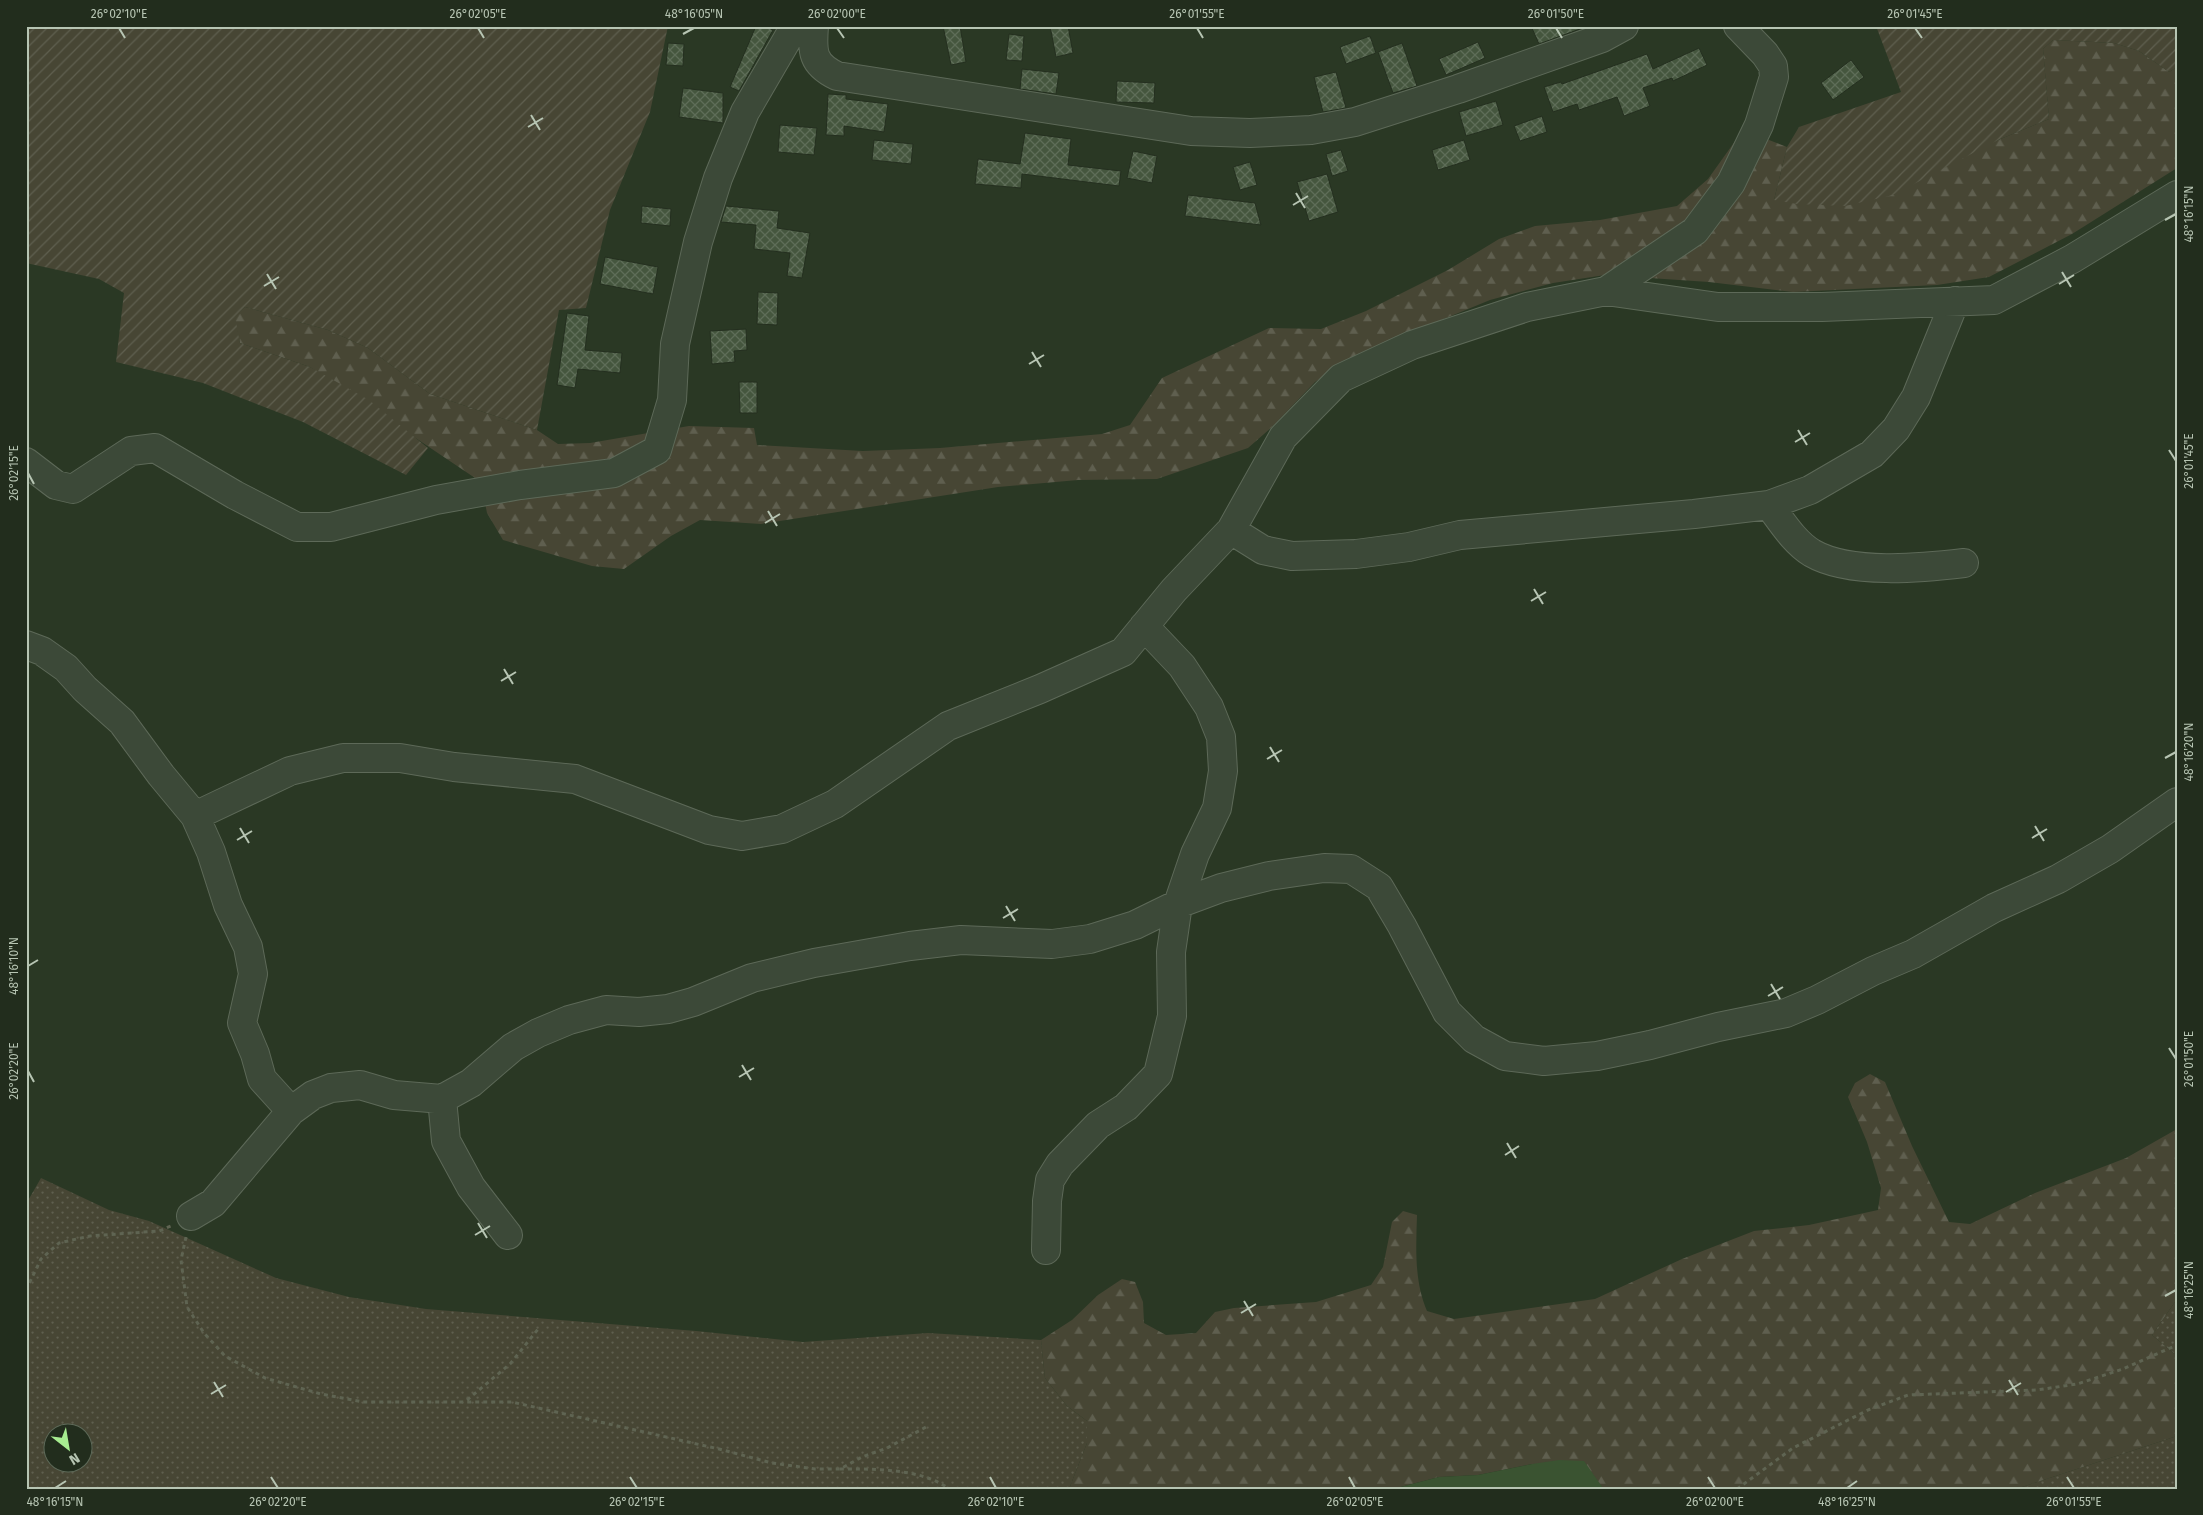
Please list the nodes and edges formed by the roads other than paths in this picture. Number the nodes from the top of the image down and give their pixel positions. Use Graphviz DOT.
graph roads {
  1 [pos="795,26"];
  2 [pos="814,26"];
  3 [pos="1624,26"];
  4 [pos="1738,26"];
  5 [pos="2177,195"];
  6 [pos="1606,291"];
  7 [pos="1955,301"];
  8 [pos="26,462"];
  9 [pos="1769,505"];
  10 [pos="1231,530"];
  11 [pos="1964,563"];
  12 [pos="1144,626"];
  13 [pos="26,646"];
  14 [pos="2177,802"];
  15 [pos="195,816"];
  16 [pos="1178,904"];
  17 [pos="442,1099"];
  18 [pos="291,1111"];
  19 [pos="192,1216"];
  20 [pos="508,1235"];
  21 [pos="1046,1250"];
  1 -- 8 [label="street"];
  2 -- 3 [label="street"];
  4 -- 6 [label="street"];
  5 -- 7 [label="street"];
  6 -- 7 [label="street"];
  6 -- 10 [label="street"];
  7 -- 9 [label="street"];
  9 -- 10 [label="street"];
  9 -- 11 [label="street"];
  10 -- 12 [label="street"];
  12 -- 15 [label="street"];
  12 -- 16 [label="street"];
  13 -- 15 [label="street"];
  14 -- 16 [label="street"];
  15 -- 18 [label="street"];
  16 -- 17 [label="street"];
  16 -- 21 [label="street"];
  17 -- 18 [label="street"];
  17 -- 20 [label="street"];
  18 -- 19 [label="street"];
}
